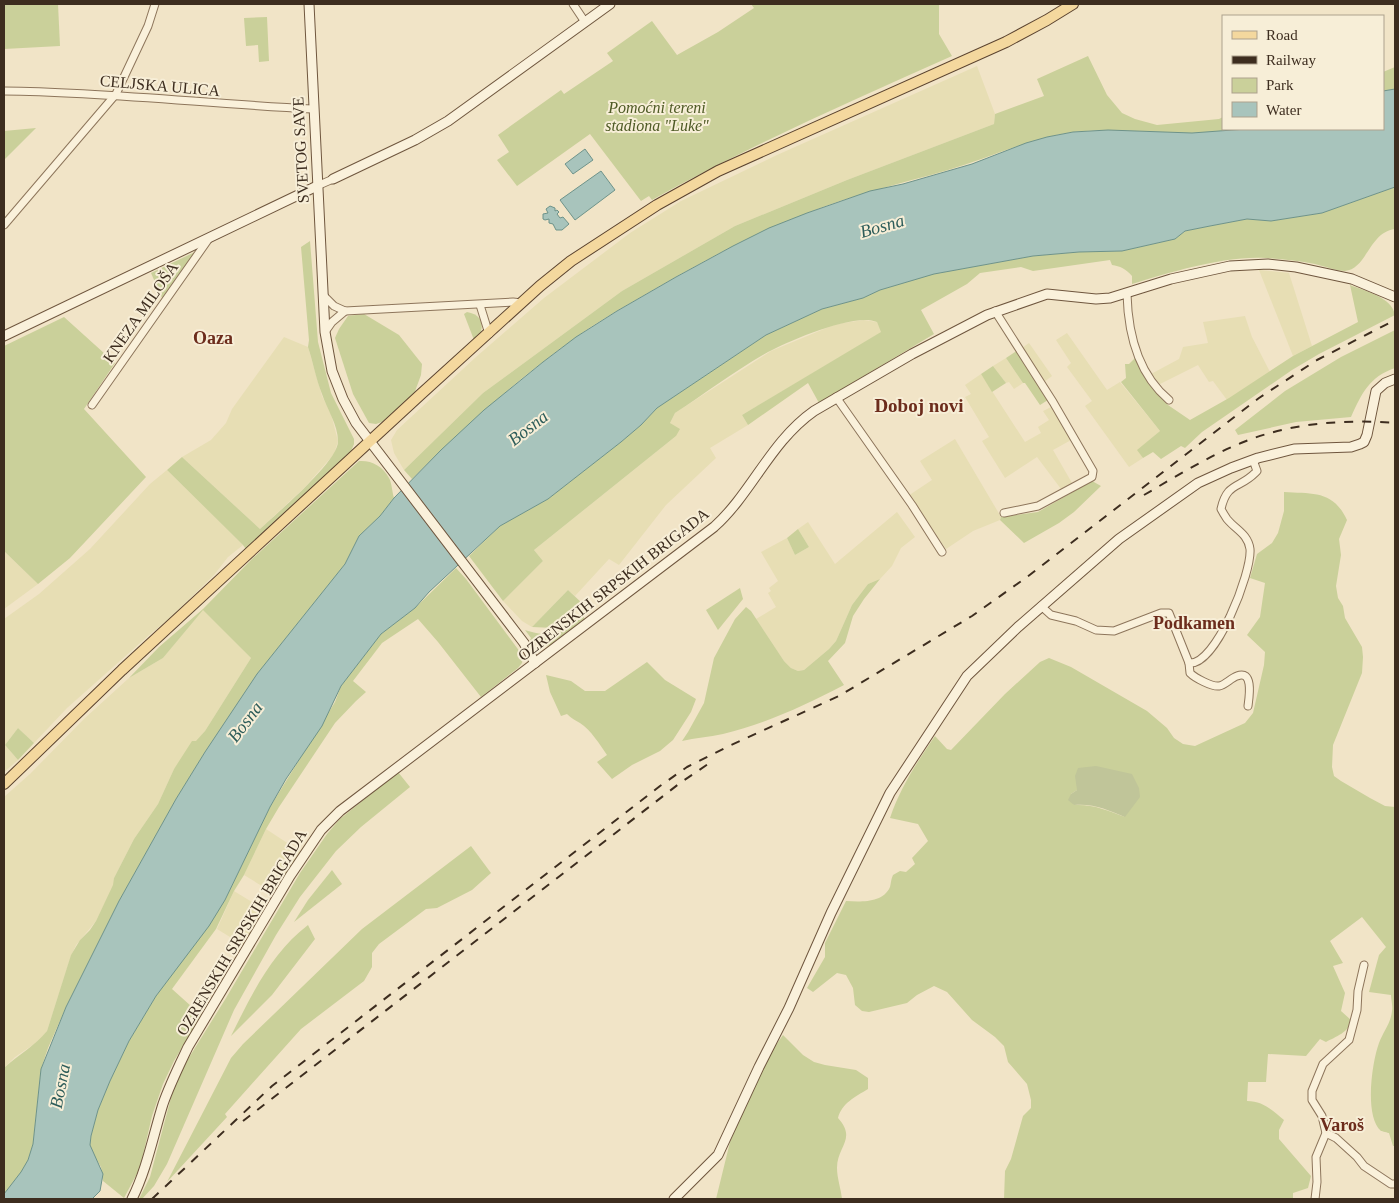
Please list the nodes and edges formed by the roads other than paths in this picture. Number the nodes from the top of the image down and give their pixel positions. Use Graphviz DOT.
graph roads {
  1 [pos="155,4"];
  2 [pos="308,4"];
  3 [pos="573,4"];
  4 [pos="610,4"];
  5 [pos="1067,5"];
  6 [pos="585,22"];
  7 [pos="4,90"];
  8 [pos="116,94"];
  9 [pos="314,108"];
  10 [pos="333,179"];
  11 [pos="317,186"];
  12 [pos="4,225"];
  13 [pos="211,235"];
  14 [pos="1127,294"];
  15 [pos="323,295"];
  16 [pos="1395,296"];
  17 [pos="480,304"];
  18 [pos="522,304"];
  19 [pos="345,311"];
  20 [pos="995,311"];
  21 [pos="325,332"];
  22 [pos="489,334"];
  23 [pos="4,336"];
  24 [pos="1395,379"];
  25 [pos="836,397"];
  26 [pos="1169,400"];
  27 [pos="92,405"];
  28 [pos="370,441"];
  29 [pos="1253,460"];
  30 [pos="1004,513"];
  31 [pos="942,552"];
  32 [pos="1041,606"];
  33 [pos="535,663"];
  34 [pos="1189,663"];
  35 [pos="1248,706"];
  36 [pos="4,784"];
  37 [pos="1364,965"];
  38 [pos="1326,1134"];
  39 [pos="1395,1184"];
  40 [pos="132,1199"];
  41 [pos="674,1199"];
  42 [pos="1315,1199"];
  1 -- 8 [label="street"];
  2 -- 9 [label="street, SVETOG SAVE"];
  3 -- 6 [label="street"];
  4 -- 6 [label="street"];
  5 -- 18 [label="main road"];
  6 -- 10 [label="street"];
  7 -- 8 [label="street, CELJSKA ULICA"];
  8 -- 9 [label="street, CELJSKA ULICA"];
  8 -- 12 [label="street"];
  9 -- 11 [label="street, SVETOG SAVE"];
  10 -- 11 [label="street"];
  11 -- 13 [label="street"];
  11 -- 15 [label="street, SVETOG SAVE"];
  13 -- 23 [label="street"];
  13 -- 27 [label="street, KNEZA MILOŠA"];
  14 -- 16 [label="street, OZRENSKIH SRPSKIH BRIGADA"];
  14 -- 20 [label="street, OZRENSKIH SRPSKIH BRIGADA"];
  14 -- 26 [label="street"];
  15 -- 19 [label="street"];
  15 -- 21 [label="street, SVETOG SAVE"];
  17 -- 18 [label="street"];
  17 -- 19 [label="street"];
  17 -- 22 [label="street"];
  18 -- 22 [label="main road"];
  19 -- 21 [label="street"];
  20 -- 25 [label="street, OZRENSKIH SRPSKIH BRIGADA"];
  20 -- 30 [label="street"];
  21 -- 28 [label="street, SVETOG SAVE"];
  22 -- 28 [label="main road"];
  24 -- 29 [label="street"];
  25 -- 31 [label="street"];
  25 -- 33 [label="street, OZRENSKIH SRPSKIH BRIGADA"];
  28 -- 33 [label="street, SVETOG SAVE"];
  28 -- 36 [label="main road"];
  29 -- 32 [label="street"];
  29 -- 34 [label="street"];
  32 -- 34 [label="street"];
  32 -- 41 [label="street"];
  33 -- 40 [label="street, OZRENSKIH SRPSKIH BRIGADA"];
  34 -- 35 [label="street"];
  37 -- 38 [label="street"];
  38 -- 39 [label="street"];
  38 -- 42 [label="street"];
}
